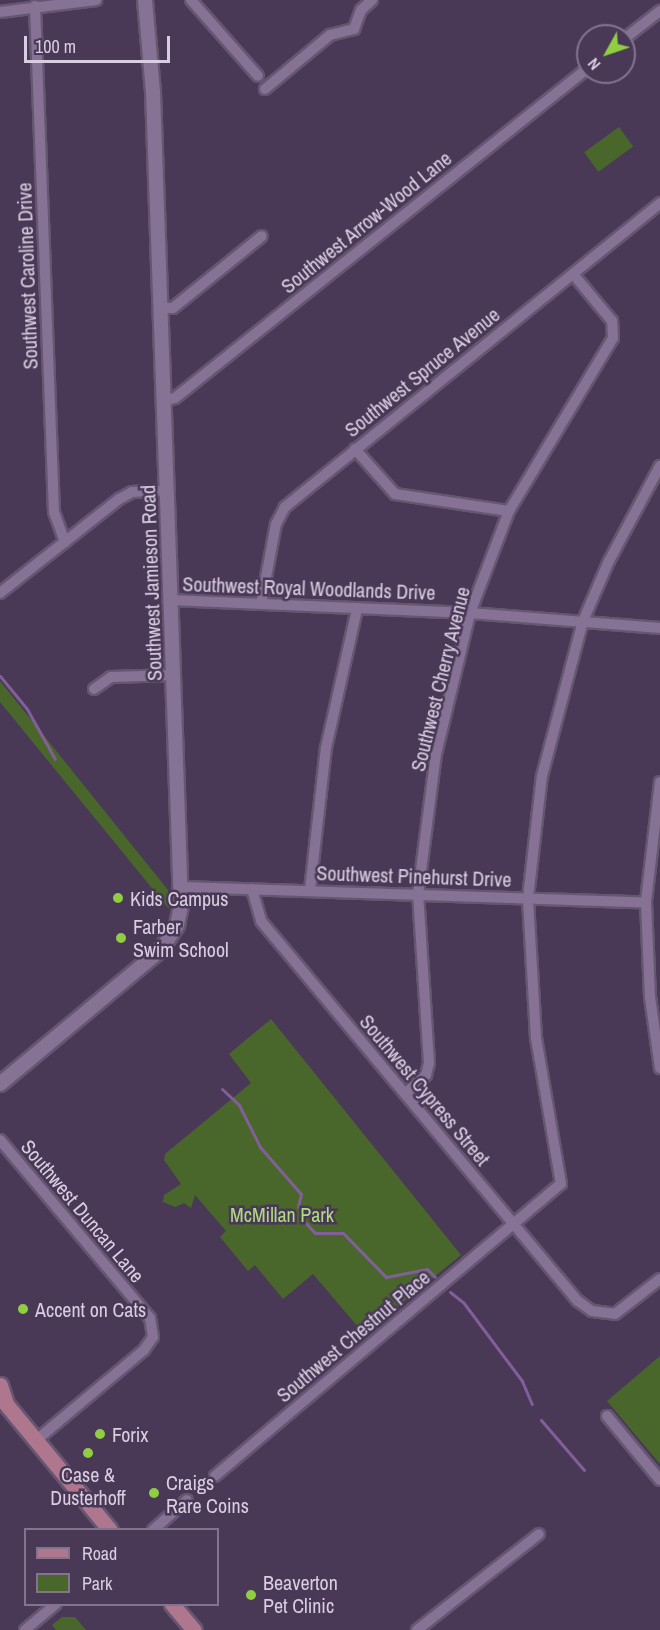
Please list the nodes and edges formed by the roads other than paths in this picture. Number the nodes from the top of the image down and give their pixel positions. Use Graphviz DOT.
graph roads {
  1 [pos="96,0"];
  2 [pos="145,0"];
  3 [pos="192,0"];
  4 [pos="372,0"];
  5 [pos="35,6"];
  6 [pos="660,10"];
  7 [pos="0,12"];
  8 [pos="636,29"];
  9 [pos="258,76"];
  10 [pos="576,78"];
  11 [pos="265,89"];
  12 [pos="659,205"];
  13 [pos="262,236"];
  14 [pos="573,274"];
  15 [pos="161,308"];
  16 [pos="165,401"];
  17 [pos="355,449"];
  18 [pos="660,466"];
  19 [pos="167,490"];
  20 [pos="509,511"];
  21 [pos="65,542"];
  22 [pos="0,593"];
  23 [pos="171,600"];
  24 [pos="261,604"];
  25 [pos="357,609"];
  26 [pos="470,613"];
  27 [pos="583,621"];
  28 [pos="660,628"];
  29 [pos="174,675"];
  30 [pos="94,689"];
  31 [pos="660,782"];
  32 [pos="182,886"];
  33 [pos="252,889"];
  34 [pos="310,890"];
  35 [pos="418,894"];
  36 [pos="528,898"];
  37 [pos="646,902"];
  38 [pos="660,1068"];
  39 [pos="0,1084"];
  40 [pos="405,1094"];
  41 [pos="0,1140"];
  42 [pos="515,1225"];
  43 [pos="660,1279"];
  44 [pos="0,1385"];
  45 [pos="3,1404"];
  46 [pos="607,1416"];
  47 [pos="35,1441"];
  48 [pos="215,1476"];
  49 [pos="660,1480"];
  50 [pos="187,1500"];
  51 [pos="108,1528"];
  52 [pos="155,1528"];
  53 [pos="539,1534"];
  54 [pos="55,1606"];
  55 [pos="173,1606"];
  56 [pos="26,1630"];
  57 [pos="194,1630"];
  58 [pos="417,1630"];
  1 -- 5 [label="street"];
  2 -- 15 [label="street, Southwest Jamieson Road"];
  3 -- 9 [label="street"];
  4 -- 11 [label="street"];
  5 -- 7 [label="street"];
  5 -- 21 [label="street, Southwest Caroline Drive"];
  6 -- 8 [label="street"];
  10 -- 16 [label="street, Southwest Arrow-Wood Lane"];
  12 -- 14 [label="street, Southwest Spruce Avenue"];
  13 -- 15 [label="street"];
  14 -- 17 [label="street, Southwest Spruce Avenue"];
  14 -- 20 [label="street, Southwest Cherry Avenue"];
  15 -- 16 [label="street, Southwest Jamieson Road"];
  16 -- 19 [label="street, Southwest Jamieson Road"];
  17 -- 20 [label="street"];
  17 -- 24 [label="street, Southwest Spruce Avenue"];
  18 -- 27 [label="street"];
  19 -- 21 [label="street"];
  19 -- 23 [label="street, Southwest Jamieson Road"];
  20 -- 26 [label="street, Southwest Cherry Avenue"];
  21 -- 22 [label="street"];
  23 -- 24 [label="street, Southwest Royal Woodlands Drive"];
  23 -- 29 [label="street, Southwest Jamieson Road"];
  24 -- 25 [label="street, Southwest Royal Woodlands Drive"];
  25 -- 26 [label="street, Southwest Royal Woodlands Drive"];
  25 -- 34 [label="street"];
  26 -- 27 [label="street, Southwest Royal Woodlands Drive"];
  26 -- 35 [label="street, Southwest Cherry Avenue"];
  27 -- 28 [label="street, Southwest Royal Woodlands Drive"];
  27 -- 36 [label="street"];
  29 -- 30 [label="street"];
  29 -- 32 [label="street, Southwest Jamieson Road"];
  31 -- 37 [label="street"];
  32 -- 33 [label="street, Southwest Pinehurst Drive"];
  32 -- 39 [label="street, Southwest Jamieson Road"];
  33 -- 34 [label="street, Southwest Pinehurst Drive"];
  33 -- 40 [label="street, Southwest Cypress Street"];
  34 -- 35 [label="street, Southwest Pinehurst Drive"];
  35 -- 36 [label="street, Southwest Pinehurst Drive"];
  35 -- 40 [label="street, Southwest Cherry Avenue"];
  36 -- 37 [label="street, Southwest Pinehurst Drive"];
  36 -- 42 [label="street, Southwest Chestnut Place"];
  37 -- 38 [label="street"];
  40 -- 42 [label="street, Southwest Cypress Street"];
  41 -- 47 [label="street, Southwest Duncan Lane"];
  42 -- 43 [label="street, Southwest Cypress Street"];
  42 -- 48 [label="street, Southwest Chestnut Place"];
  44 -- 45 [label="main road"];
  45 -- 47 [label="main road"];
  46 -- 49 [label="street"];
  47 -- 51 [label="main road"];
  50 -- 52 [label="street"];
  53 -- 58 [label="street"];
  54 -- 56 [label="street"];
  55 -- 57 [label="main road"];
}
